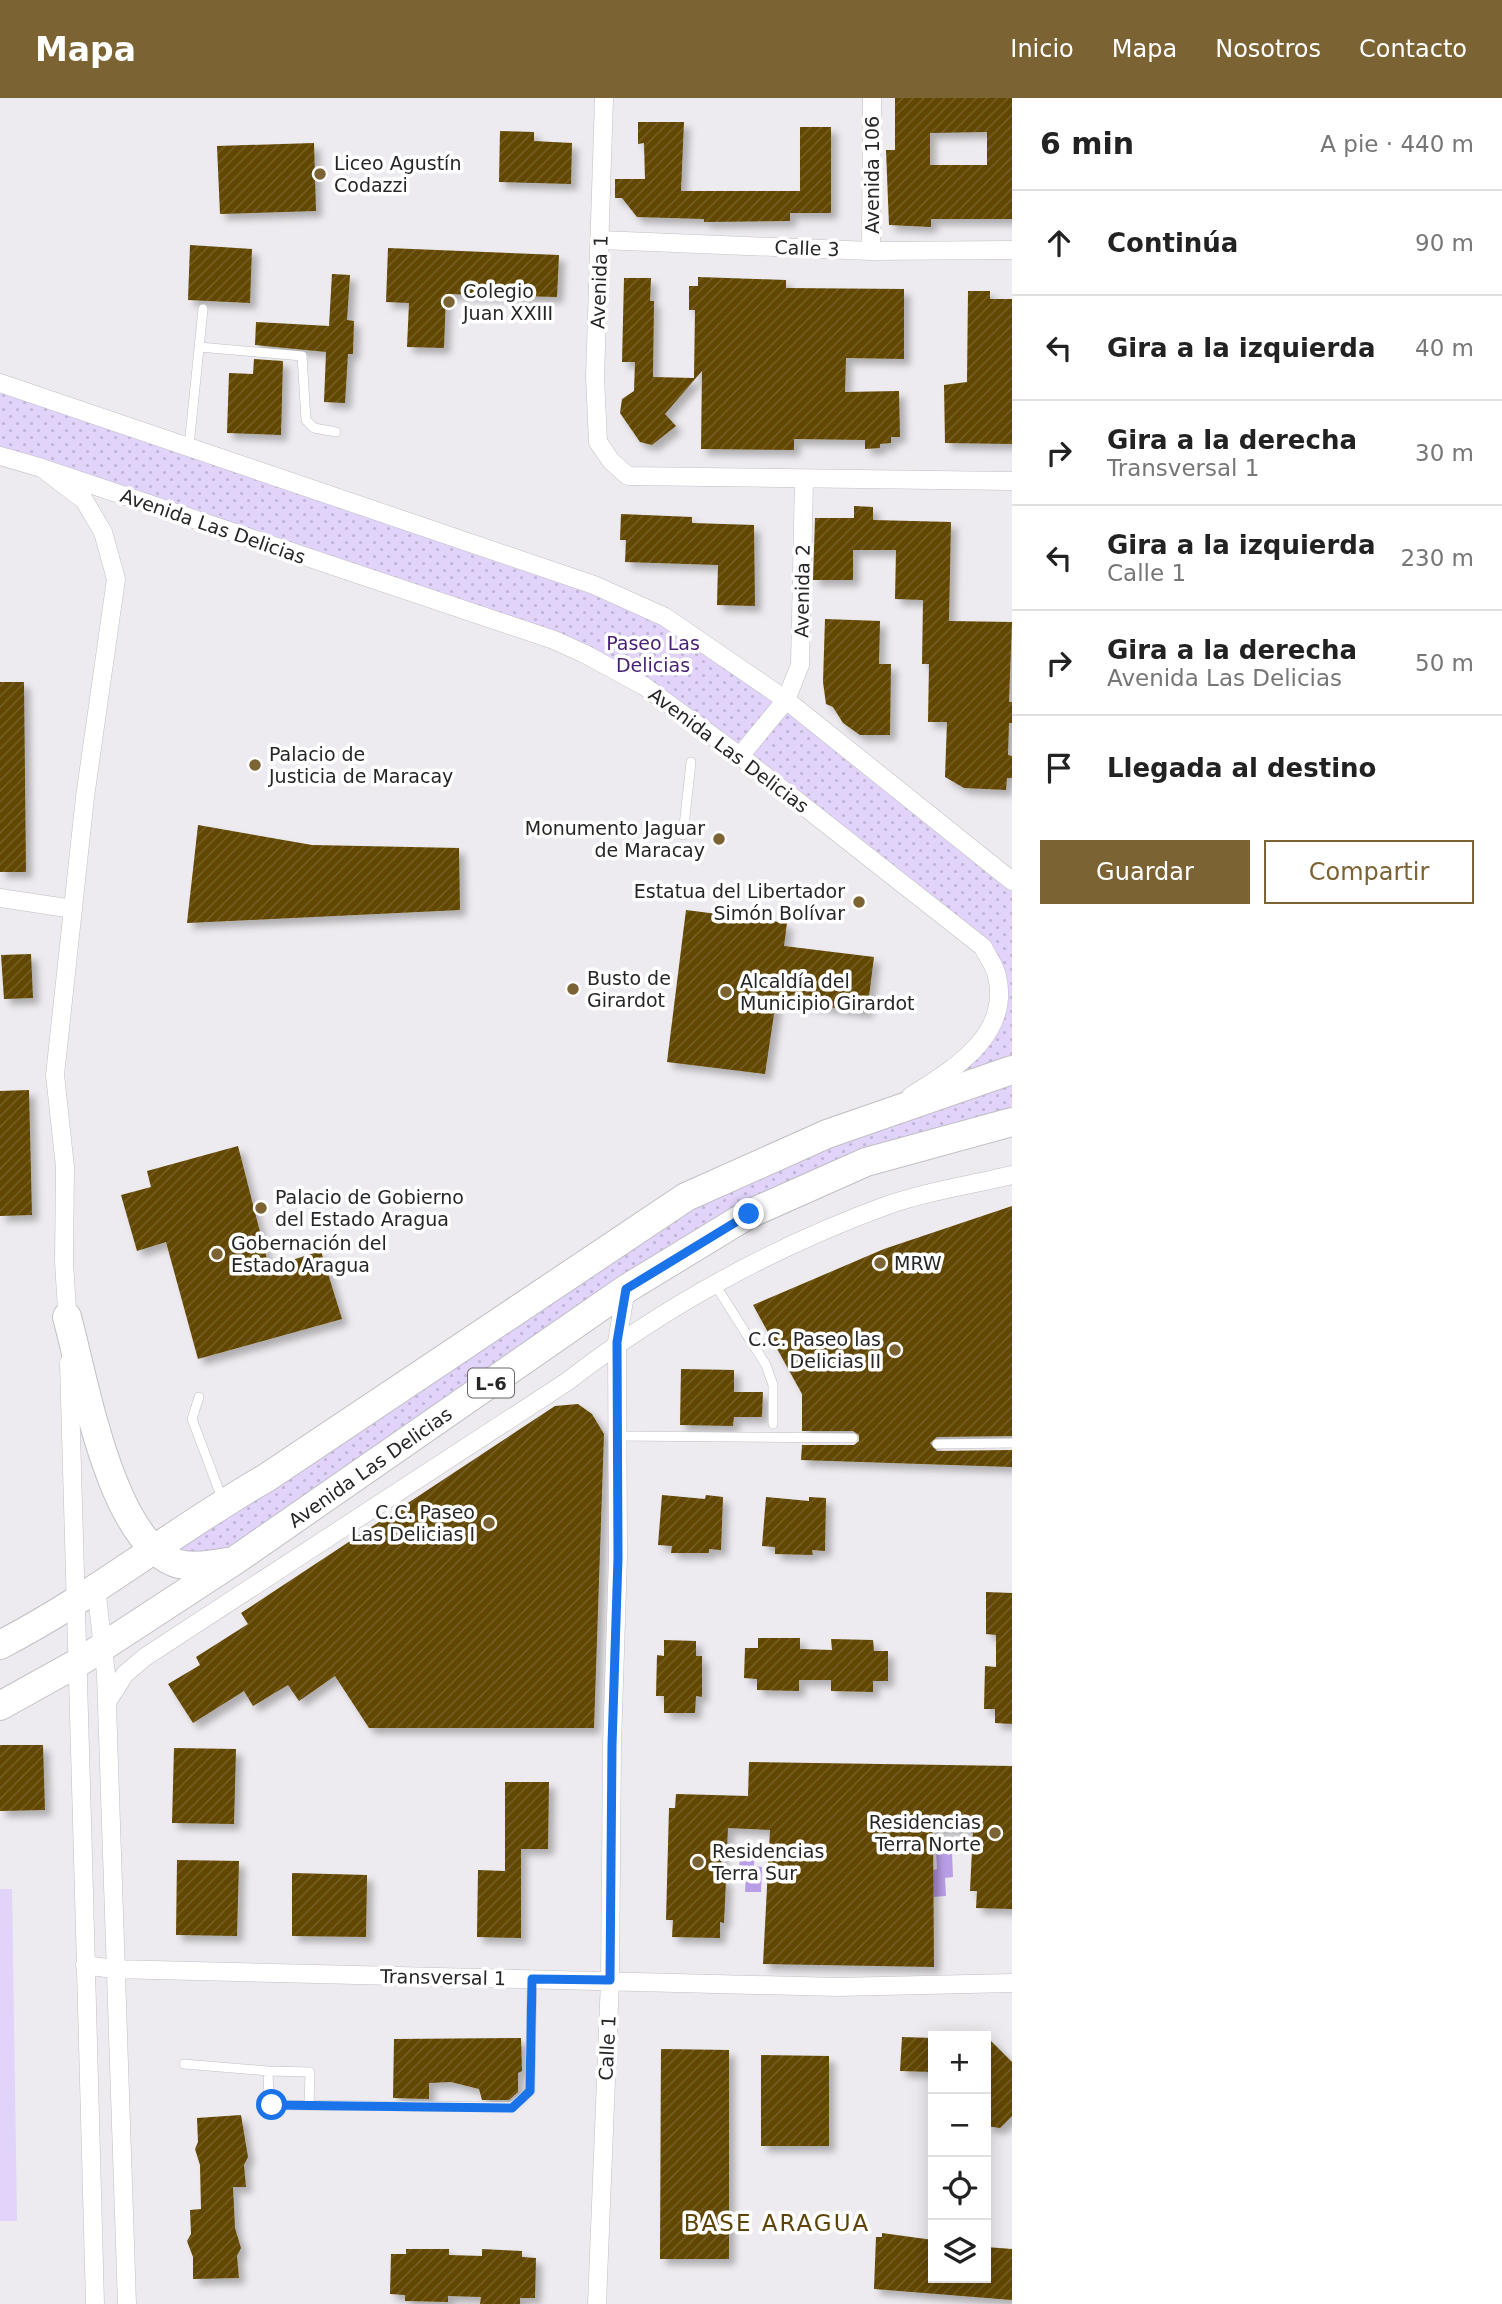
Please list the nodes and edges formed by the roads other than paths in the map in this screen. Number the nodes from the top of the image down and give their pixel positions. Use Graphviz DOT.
graph roads {
  1 [pos="604,98"];
  2 [pos="872,98"];
  3 [pos="601,240"];
  4 [pos="1012,250"];
  5 [pos="872,251"];
  6 [pos="203,309"];
  7 [pos="200,347"];
  8 [pos="0,383"];
  9 [pos="336,432"];
  10 [pos="190,446"];
  11 [pos="0,457"];
  12 [pos="42,468"];
  13 [pos="804,480"];
  14 [pos="1012,481"];
  15 [pos="786,700"];
  16 [pos="740,756"];
  17 [pos="691,762"];
  18 [pos="683,835"];
  19 [pos="1012,881"];
  20 [pos="0,898"];
  21 [pos="73,909"];
  22 [pos="1012,1070"];
  23 [pos="890,1110"];
  24 [pos="1012,1122"];
  25 [pos="1012,1175"];
  26 [pos="716,1286"];
  27 [pos="626,1289"];
  28 [pos="67,1317"];
  29 [pos="617,1342"];
  30 [pos="199,1397"];
  31 [pos="773,1424"];
  32 [pos="617,1436"];
  33 [pos="853,1438"];
  34 [pos="1012,1443"];
  35 [pos="937,1444"];
  36 [pos="223,1502"];
  37 [pos="152,1549"];
  38 [pos="234,1561"];
  39 [pos="87,1594"];
  40 [pos="0,1645"];
  41 [pos="91,1653"];
  42 [pos="107,1702"];
  43 [pos="0,1706"];
  44 [pos="85,1965"];
  45 [pos="113,1969"];
  46 [pos="532,1979"];
  47 [pos="610,1980"];
  48 [pos="1012,1983"];
  49 [pos="184,2064"];
  50 [pos="268,2071"];
  51 [pos="309,2105"];
  52 [pos="95,2304"];
  53 [pos="127,2304"];
  54 [pos="597,2304"];
  1 -- 3 [label="street, Avenida 1"];
  2 -- 5 [label="street, Avenida 106"];
  3 -- 5 [label="street, Calle 3"];
  3 -- 13 [label="street, Avenida 1"];
  4 -- 5 [label="street, Calle 3"];
  6 -- 7 [label="lane"];
  7 -- 9 [label="lane"];
  7 -- 10 [label="lane"];
  8 -- 10 [label="street"];
  10 -- 15 [label="street"];
  11 -- 12 [label="street, Avenida Las Delicias"];
  12 -- 16 [label="street, Avenida Las Delicias"];
  12 -- 21 [label="street"];
  13 -- 14 [label="street"];
  13 -- 15 [label="street, Avenida 2"];
  15 -- 16 [label="street, Avenida 2"];
  15 -- 19 [label="street"];
  16 -- 23 [label="street, Avenida Las Delicias"];
  17 -- 18 [label="lane"];
  20 -- 21 [label="street"];
  21 -- 28 [label="street"];
  22 -- 23 [label="main road, Avenida Las Delicias / L-6"];
  23 -- 36 [label="main road, Avenida Las Delicias / L-6"];
  24 -- 27 [label="main road, Avenida Las Delicias / L-6"];
  25 -- 26 [label="street"];
  26 -- 29 [label="street"];
  26 -- 31 [label="lane"];
  27 -- 29 [label="street, Calle 1"];
  27 -- 38 [label="main road, Avenida Las Delicias / L-6"];
  28 -- 37 [label="main road, L-6"];
  28 -- 39 [label="street"];
  29 -- 32 [label="street, Calle 1"];
  29 -- 42 [label="street"];
  30 -- 36 [label="lane"];
  32 -- 33 [label="lane"];
  32 -- 47 [label="street, Calle 1"];
  34 -- 35 [label="lane"];
  36 -- 37 [label="main road, Avenida Las Delicias / L-6"];
  37 -- 38 [label="main road, L-6"];
  37 -- 39 [label="main road, Avenida Las Delicias / L-6"];
  38 -- 41 [label="main road, Avenida Las Delicias / L-6"];
  39 -- 40 [label="main road, Avenida Las Delicias / L-6"];
  39 -- 41 [label="street"];
  39 -- 41 [label="street"];
  41 -- 42 [label="street"];
  41 -- 43 [label="main road, Avenida Las Delicias / L-6"];
  41 -- 44 [label="street"];
  42 -- 45 [label="street"];
  44 -- 45 [label="street, Transversal 1"];
  44 -- 52 [label="street"];
  45 -- 46 [label="street, Transversal 1"];
  45 -- 53 [label="street"];
  46 -- 47 [label="street, Transversal 1"];
  46 -- 51 [label="lane"];
  47 -- 48 [label="street, Transversal 1"];
  47 -- 54 [label="street, Calle 1"];
  49 -- 50 [label="lane"];
  50 -- 51 [label="lane"];
  50 -- 51 [label="lane"];
}
